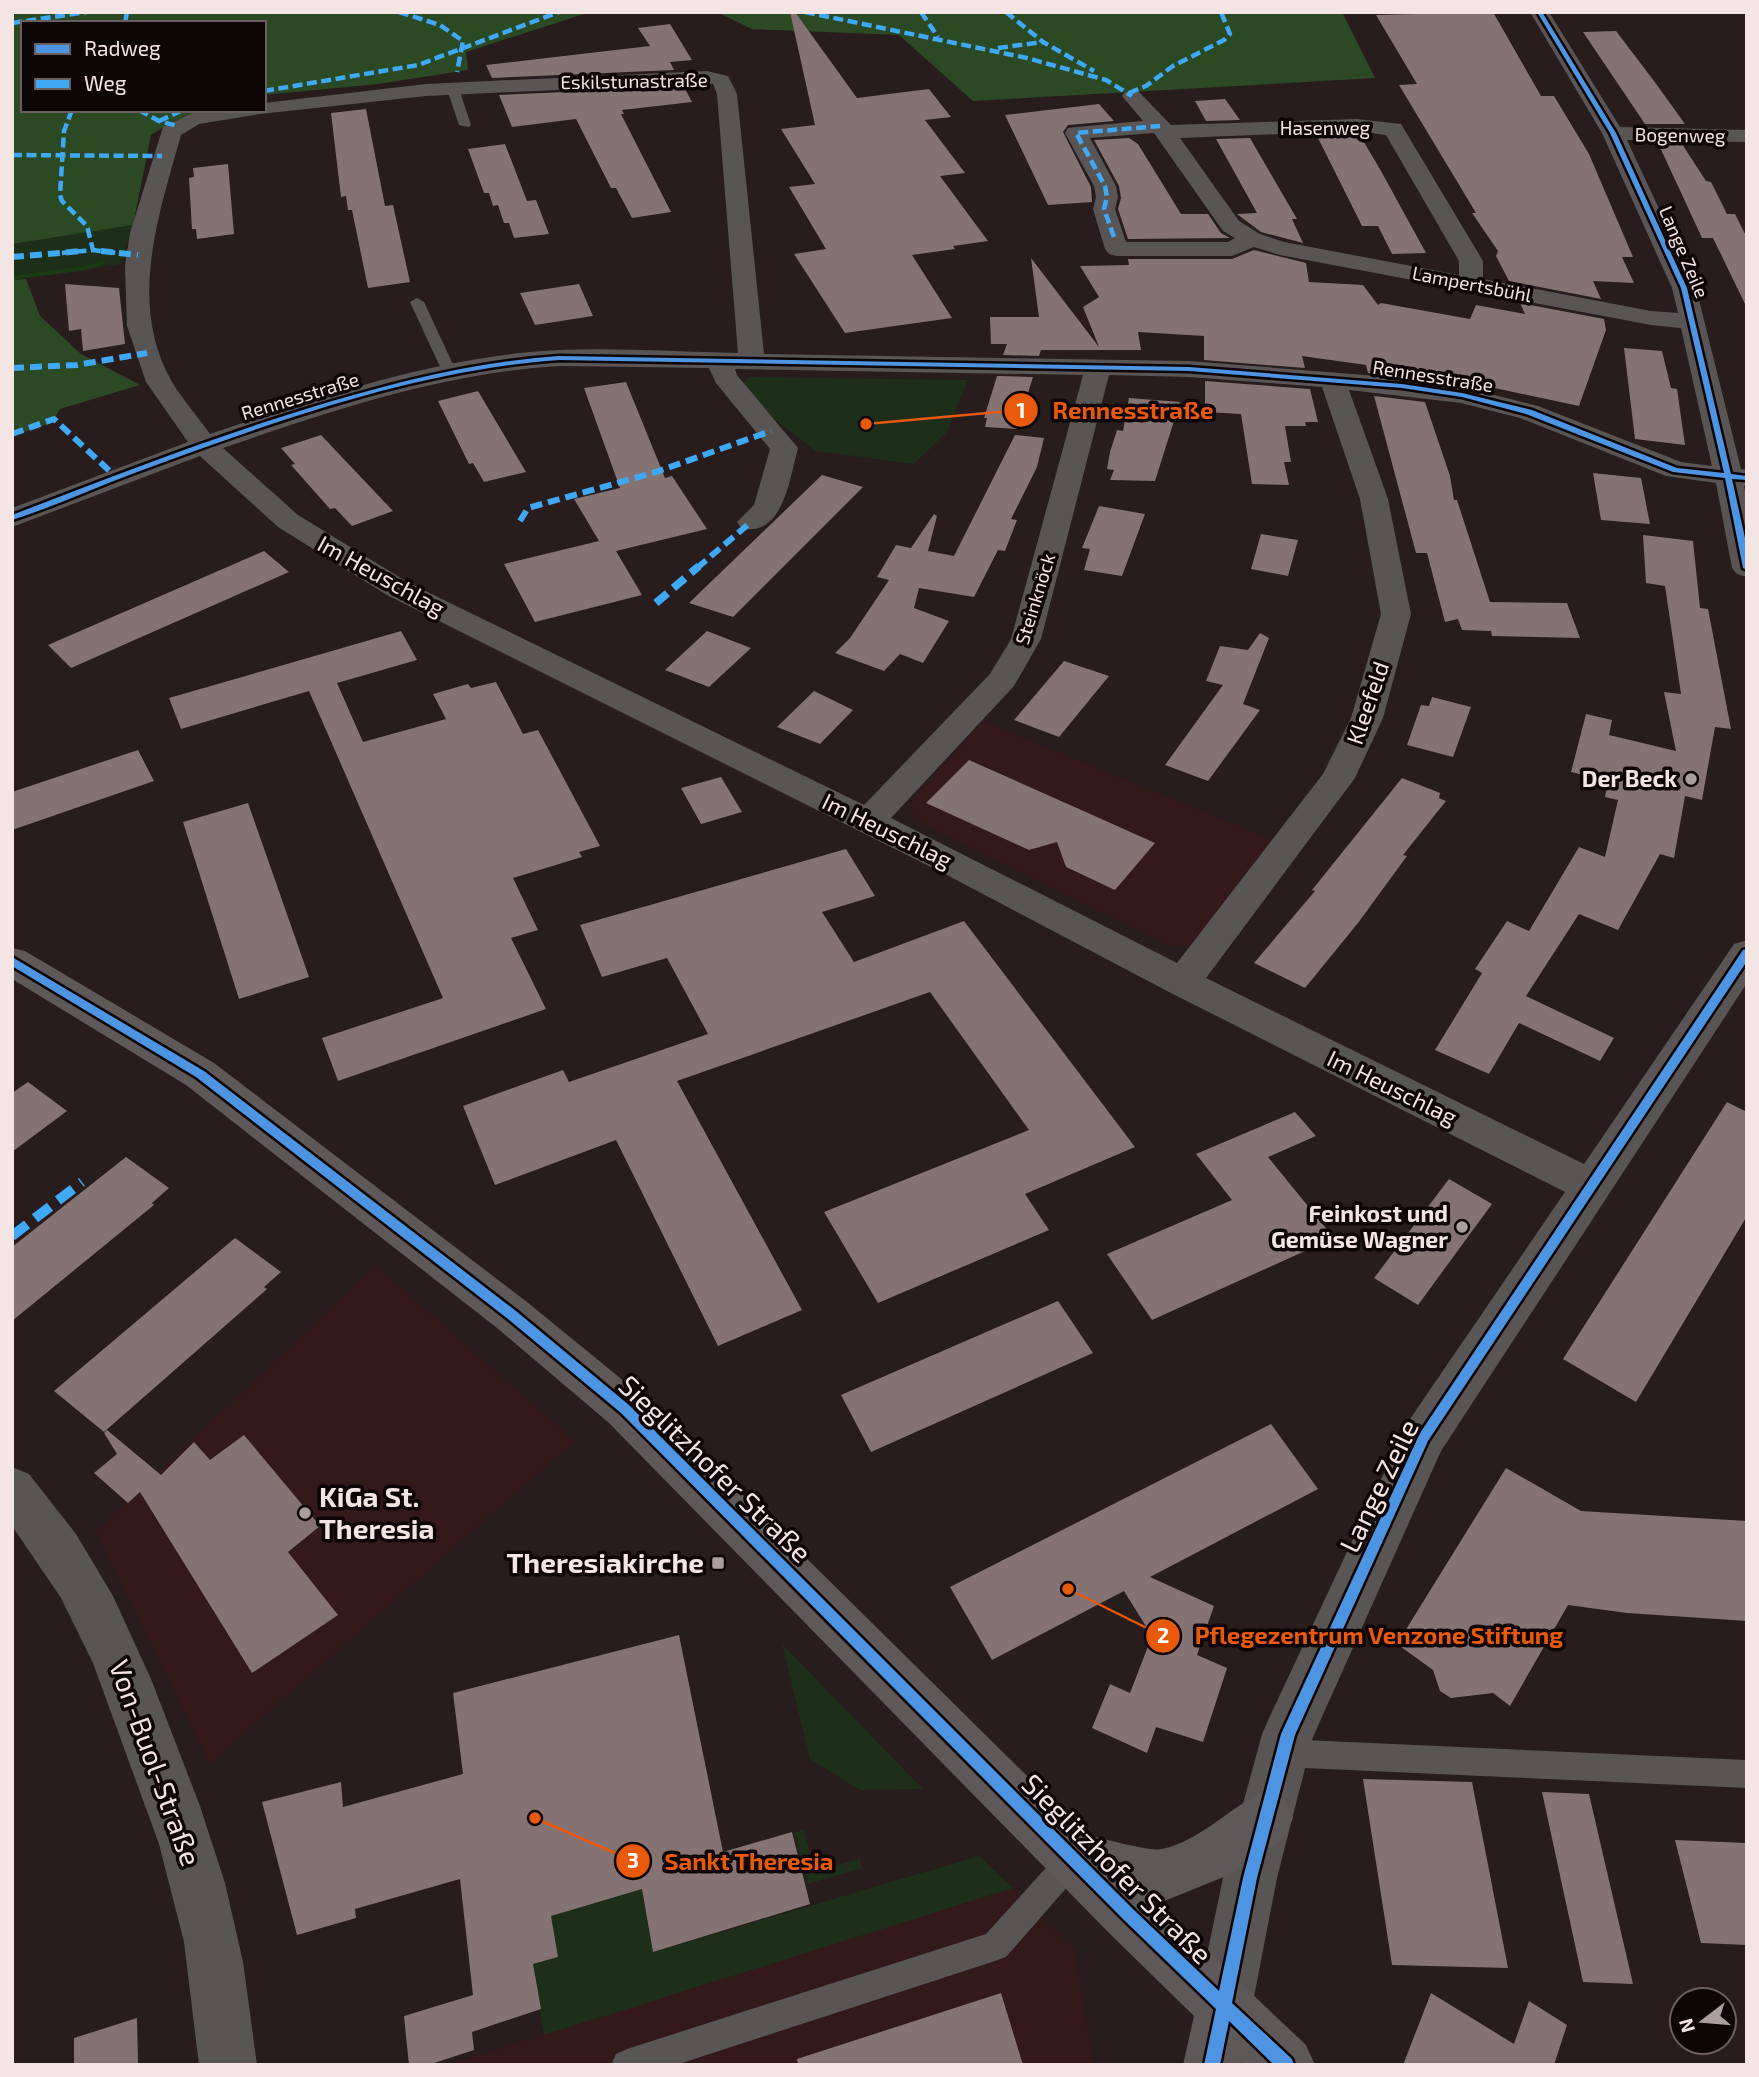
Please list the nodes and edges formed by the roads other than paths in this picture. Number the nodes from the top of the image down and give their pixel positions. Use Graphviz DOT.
graph roads {
  1 [pos="1539,12"];
  2 [pos="453,89"];
  3 [pos="1132,96"];
  4 [pos="266,109"];
  5 [pos="240,112"];
  6 [pos="465,125"];
  7 [pos="1163,129"];
  8 [pos="1613,133"];
  9 [pos="1747,136"];
  10 [pos="1252,239"];
  11 [pos="1471,284"];
  12 [pos="417,302"];
  13 [pos="1694,322"];
  14 [pos="720,361"];
  15 [pos="752,362"];
  16 [pos="1098,368"];
  17 [pos="450,373"];
  18 [pos="1332,379"];
  19 [pos="204,445"];
  20 [pos="1737,478"];
  21 [pos="12,518"];
  22 [pos="751,522"];
  23 [pos="1746,564"];
  24 [pos="868,821"];
  25 [pos="1747,953"];
  26 [pos="12,961"];
  27 [pos="1182,982"];
  28 [pos="1591,1186"];
  29 [pos="12,1489"];
  30 [pos="1282,1753"];
  31 [pos="1747,1773"];
  32 [pos="1266,1818"];
  33 [pos="1073,1859"];
  34 [pos="1224,2007"];
  35 [pos="228,2065"];
  36 [pos="627,2065"];
  37 [pos="1212,2065"];
  38 [pos="1286,2065"];
  1 -- 8 [label="street, Lange Zeile"];
  2 -- 4 [label="street, Eskilstunastraße"];
  2 -- 6 [label="lane"];
  2 -- 15 [label="street, Eskilstunastraße"];
  3 -- 7 [label="street, Lampertsbühl"];
  5 -- 19 [label="street"];
  7 -- 10 [label="street, Lampertsbühl"];
  7 -- 10 [label="street"];
  7 -- 11 [label="street, Hasenweg"];
  8 -- 9 [label="street, Bogenweg"];
  8 -- 13 [label="street, Lange Zeile"];
  10 -- 11 [label="street, Lampertsbühl"];
  11 -- 13 [label="street, Lampertsbühl"];
  12 -- 17 [label="lane"];
  13 -- 20 [label="street, Lange Zeile"];
  14 -- 15 [label="street, Rennesstraße"];
  14 -- 17 [label="street, Rennesstraße"];
  14 -- 22 [label="street"];
  15 -- 16 [label="street, Rennesstraße"];
  16 -- 18 [label="street, Rennesstraße"];
  16 -- 24 [label="street, Steinknöck"];
  17 -- 19 [label="street, Rennesstraße"];
  18 -- 20 [label="street, Rennesstraße"];
  18 -- 27 [label="street, Kleefeld"];
  19 -- 21 [label="street, Rennesstraße"];
  19 -- 24 [label="street, Im Heuschlag"];
  20 -- 23 [label="street, Lange Zeile"];
  24 -- 27 [label="street, Im Heuschlag"];
  25 -- 28 [label="street, Lange Zeile"];
  26 -- 33 [label="main road, Sieglitzhofer Straße"];
  27 -- 28 [label="street, Im Heuschlag"];
  28 -- 30 [label="street, Lange Zeile"];
  29 -- 35 [label="street, Von-Buol-Straße"];
  30 -- 31 [label="lane"];
  30 -- 32 [label="street, Lange Zeile"];
  32 -- 33 [label="main road"];
  32 -- 34 [label="street, Lange Zeile"];
  33 -- 34 [label="main road, Sieglitzhofer Straße"];
  33 -- 36 [label="lane"];
  34 -- 37 [label="main road, Lange Zeile"];
  34 -- 38 [label="main road, Sieglitzhofer Straße"];
}
